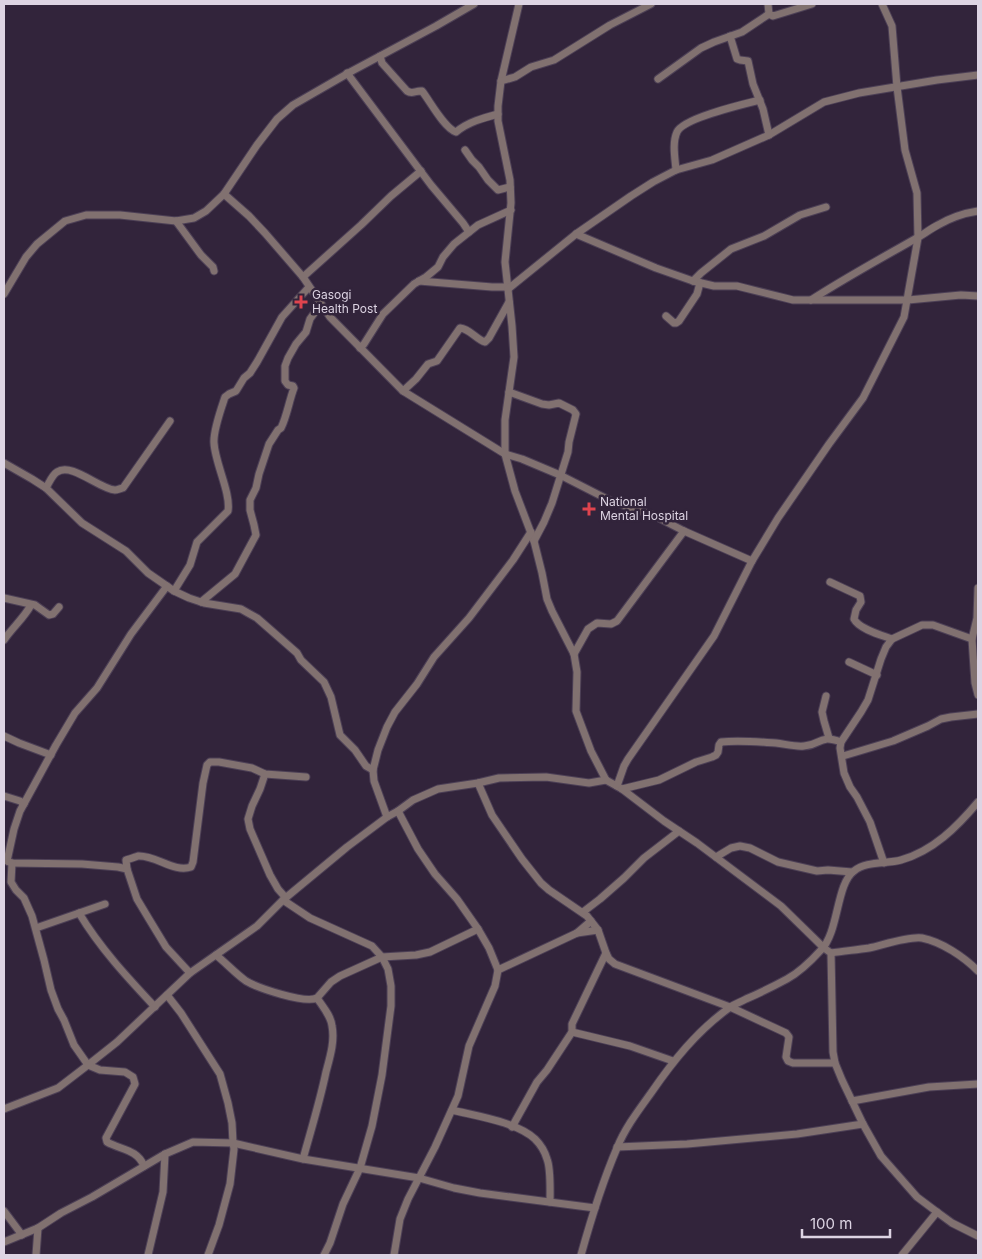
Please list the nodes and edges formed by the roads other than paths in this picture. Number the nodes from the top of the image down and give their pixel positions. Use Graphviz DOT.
graph roads {
  1 [pos="474,4"];
  2 [pos="519,4"];
  3 [pos="651,4"];
  4 [pos="768,4"];
  5 [pos="812,4"];
  6 [pos="882,4"];
  7 [pos="770,14"];
  8 [pos="730,36"];
  9 [pos="380,56"];
  10 [pos="347,73"];
  11 [pos="978,76"];
  12 [pos="658,78"];
  13 [pos="501,82"];
  14 [pos="897,87"];
  15 [pos="760,100"];
  16 [pos="498,114"];
  17 [pos="769,135"];
  18 [pos="465,150"];
  19 [pos="676,170"];
  20 [pos="421,171"];
  21 [pos="510,187"];
  22 [pos="224,194"];
  23 [pos="826,207"];
  24 [pos="511,210"];
  25 [pos="978,210"];
  26 [pos="176,221"];
  27 [pos="469,232"];
  28 [pos="576,234"];
  29 [pos="918,238"];
  30 [pos="214,271"];
  31 [pos="303,277"];
  32 [pos="419,281"];
  33 [pos="696,282"];
  34 [pos="309,287"];
  35 [pos="508,288"];
  36 [pos="4,294"];
  37 [pos="978,296"];
  38 [pos="811,300"];
  39 [pos="908,300"];
  40 [pos="509,302"];
  41 [pos="322,306"];
  42 [pos="666,316"];
  43 [pos="360,348"];
  44 [pos="403,391"];
  45 [pos="508,392"];
  46 [pos="170,421"];
  47 [pos="505,454"];
  48 [pos="4,463"];
  49 [pos="560,475"];
  50 [pos="46,488"];
  51 [pos="684,531"];
  52 [pos="531,532"];
  53 [pos="534,541"];
  54 [pos="752,561"];
  55 [pos="830,582"];
  56 [pos="167,586"];
  57 [pos="978,588"];
  58 [pos="174,591"];
  59 [pos="4,598"];
  60 [pos="201,602"];
  61 [pos="32,605"];
  62 [pos="59,607"];
  63 [pos="978,619"];
  64 [pos="892,639"];
  65 [pos="972,639"];
  66 [pos="4,640"];
  67 [pos="574,654"];
  68 [pos="849,662"];
  69 [pos="877,675"];
  70 [pos="978,695"];
  71 [pos="826,696"];
  72 [pos="978,714"];
  73 [pos="4,736"];
  74 [pos="829,738"];
  75 [pos="841,742"];
  76 [pos="50,755"];
  77 [pos="843,756"];
  78 [pos="373,770"];
  79 [pos="265,774"];
  80 [pos="306,778"];
  81 [pos="606,780"];
  82 [pos="478,783"];
  83 [pos="620,787"];
  84 [pos="4,796"];
  85 [pos="978,802"];
  86 [pos="24,804"];
  87 [pos="398,811"];
  88 [pos="387,817"];
  89 [pos="679,831"];
  90 [pos="716,857"];
  91 [pos="8,862"];
  92 [pos="884,863"];
  93 [pos="127,869"];
  94 [pos="852,872"];
  95 [pos="285,899"];
  96 [pos="105,904"];
  97 [pos="583,912"];
  98 [pos="79,913"];
  99 [pos="591,921"];
  100 [pos="36,928"];
  101 [pos="478,929"];
  102 [pos="598,930"];
  103 [pos="577,933"];
  104 [pos="824,948"];
  105 [pos="606,953"];
  106 [pos="831,953"];
  107 [pos="216,955"];
  108 [pos="382,956"];
  109 [pos="498,970"];
  110 [pos="978,971"];
  111 [pos="190,973"];
  112 [pos="167,995"];
  113 [pos="317,998"];
  114 [pos="155,1007"];
  115 [pos="730,1007"];
  116 [pos="572,1032"];
  117 [pos="673,1062"];
  118 [pos="835,1063"];
  119 [pos="88,1065"];
  120 [pos="978,1084"];
  121 [pos="852,1101"];
  122 [pos="4,1109"];
  123 [pos="452,1110"];
  124 [pos="863,1124"];
  125 [pos="512,1126"];
  126 [pos="233,1143"];
  127 [pos="617,1147"];
  128 [pos="166,1154"];
  129 [pos="303,1159"];
  130 [pos="144,1166"];
  131 [pos="360,1168"];
  132 [pos="419,1178"];
  133 [pos="550,1202"];
  134 [pos="595,1208"];
  135 [pos="4,1211"];
  136 [pos="936,1212"];
  137 [pos="38,1228"];
  138 [pos="22,1236"];
  139 [pos="978,1236"];
  140 [pos="4,1242"];
  141 [pos="36,1255"];
  142 [pos="148,1255"];
  143 [pos="208,1255"];
  144 [pos="324,1255"];
  145 [pos="394,1255"];
  146 [pos="581,1255"];
  147 [pos="902,1255"];
  1 -- 9 [label="street"];
  2 -- 13 [label="street"];
  3 -- 13 [label="street"];
  4 -- 7 [label="street"];
  5 -- 7 [label="street"];
  6 -- 14 [label="street"];
  7 -- 8 [label="street"];
  8 -- 12 [label="street"];
  8 -- 15 [label="street"];
  9 -- 10 [label="street"];
  9 -- 16 [label="street"];
  10 -- 20 [label="street"];
  10 -- 22 [label="street"];
  11 -- 14 [label="street"];
  13 -- 16 [label="street"];
  14 -- 17 [label="street"];
  14 -- 29 [label="street"];
  15 -- 17 [label="street"];
  15 -- 19 [label="street"];
  16 -- 21 [label="street"];
  17 -- 19 [label="street"];
  18 -- 21 [label="street"];
  19 -- 28 [label="street"];
  20 -- 27 [label="street"];
  20 -- 31 [label="street"];
  21 -- 24 [label="street"];
  22 -- 26 [label="street"];
  22 -- 31 [label="street"];
  23 -- 33 [label="street"];
  24 -- 27 [label="street"];
  24 -- 35 [label="street"];
  25 -- 29 [label="street"];
  26 -- 30 [label="street"];
  26 -- 36 [label="street"];
  27 -- 32 [label="street"];
  28 -- 33 [label="street"];
  28 -- 35 [label="street"];
  29 -- 38 [label="street"];
  29 -- 39 [label="street"];
  31 -- 34 [label="street"];
  32 -- 35 [label="street"];
  32 -- 43 [label="street"];
  33 -- 38 [label="street"];
  33 -- 42 [label="street"];
  34 -- 41 [label="street"];
  34 -- 58 [label="street"];
  35 -- 40 [label="street"];
  37 -- 39 [label="street"];
  38 -- 39 [label="street"];
  39 -- 54 [label="street"];
  40 -- 44 [label="street"];
  40 -- 45 [label="street"];
  41 -- 43 [label="street"];
  41 -- 60 [label="street"];
  43 -- 44 [label="street"];
  44 -- 47 [label="street"];
  45 -- 47 [label="street"];
  45 -- 49 [label="street"];
  46 -- 50 [label="street"];
  47 -- 49 [label="street"];
  47 -- 52 [label="street"];
  48 -- 50 [label="street"];
  49 -- 51 [label="street"];
  49 -- 53 [label="street"];
  50 -- 56 [label="street"];
  51 -- 54 [label="street"];
  51 -- 67 [label="street"];
  52 -- 53 [label="street"];
  52 -- 78 [label="street"];
  53 -- 67 [label="street"];
  54 -- 83 [label="street"];
  55 -- 64 [label="street"];
  56 -- 58 [label="street"];
  56 -- 76 [label="street"];
  57 -- 63 [label="street"];
  58 -- 60 [label="street"];
  59 -- 61 [label="street"];
  60 -- 78 [label="street"];
  61 -- 62 [label="street"];
  61 -- 66 [label="street"];
  63 -- 65 [label="street"];
  64 -- 65 [label="street"];
  64 -- 69 [label="street"];
  65 -- 70 [label="street"];
  67 -- 81 [label="street"];
  68 -- 69 [label="street"];
  69 -- 75 [label="street"];
  71 -- 74 [label="street"];
  72 -- 77 [label="street"];
  73 -- 76 [label="street"];
  74 -- 75 [label="street"];
  74 -- 83 [label="street"];
  75 -- 77 [label="street"];
  76 -- 86 [label="street"];
  77 -- 92 [label="street"];
  78 -- 88 [label="street"];
  79 -- 80 [label="street"];
  79 -- 93 [label="street"];
  79 -- 95 [label="street"];
  81 -- 82 [label="street"];
  81 -- 83 [label="street"];
  82 -- 87 [label="street"];
  82 -- 97 [label="street"];
  83 -- 89 [label="street"];
  84 -- 86 [label="street"];
  85 -- 92 [label="street"];
  86 -- 91 [label="street"];
  87 -- 88 [label="street"];
  87 -- 101 [label="street"];
  88 -- 95 [label="street"];
  89 -- 90 [label="street"];
  89 -- 97 [label="street"];
  90 -- 94 [label="street"];
  90 -- 104 [label="street"];
  91 -- 93 [label="street"];
  91 -- 100 [label="street"];
  92 -- 94 [label="street"];
  93 -- 111 [label="street"];
  94 -- 104 [label="street"];
  95 -- 107 [label="street"];
  95 -- 108 [label="street"];
  96 -- 98 [label="street"];
  97 -- 99 [label="street"];
  98 -- 100 [label="street"];
  98 -- 114 [label="street"];
  99 -- 102 [label="street"];
  99 -- 103 [label="street"];
  100 -- 119 [label="street"];
  101 -- 108 [label="street"];
  101 -- 109 [label="street"];
  102 -- 103 [label="street"];
  102 -- 105 [label="street"];
  103 -- 109 [label="street"];
  104 -- 106 [label="street"];
  104 -- 115 [label="street"];
  105 -- 115 [label="street"];
  105 -- 116 [label="street"];
  106 -- 110 [label="street"];
  106 -- 118 [label="street"];
  107 -- 111 [label="street"];
  107 -- 113 [label="street"];
  108 -- 113 [label="street"];
  108 -- 131 [label="street"];
  109 -- 123 [label="street"];
  111 -- 112 [label="street"];
  112 -- 114 [label="street"];
  112 -- 126 [label="street"];
  113 -- 129 [label="street"];
  114 -- 119 [label="street"];
  115 -- 117 [label="street"];
  115 -- 118 [label="street"];
  116 -- 117 [label="street"];
  116 -- 125 [label="street"];
  117 -- 127 [label="street"];
  118 -- 121 [label="street"];
  119 -- 122 [label="street"];
  119 -- 130 [label="street"];
  120 -- 121 [label="street"];
  121 -- 124 [label="street"];
  123 -- 125 [label="street"];
  123 -- 132 [label="street"];
  124 -- 127 [label="street"];
  124 -- 136 [label="street"];
  125 -- 133 [label="street"];
  126 -- 128 [label="street"];
  126 -- 129 [label="street"];
  126 -- 143 [label="street"];
  127 -- 134 [label="street"];
  128 -- 130 [label="street"];
  128 -- 142 [label="street"];
  129 -- 131 [label="street"];
  130 -- 137 [label="street"];
  131 -- 132 [label="street"];
  131 -- 144 [label="street"];
  132 -- 133 [label="street"];
  132 -- 145 [label="street"];
  133 -- 134 [label="street"];
  134 -- 146 [label="street"];
  135 -- 138 [label="street"];
  136 -- 139 [label="street"];
  136 -- 147 [label="street"];
  137 -- 138 [label="street"];
  137 -- 141 [label="street"];
  138 -- 140 [label="street"];
}
